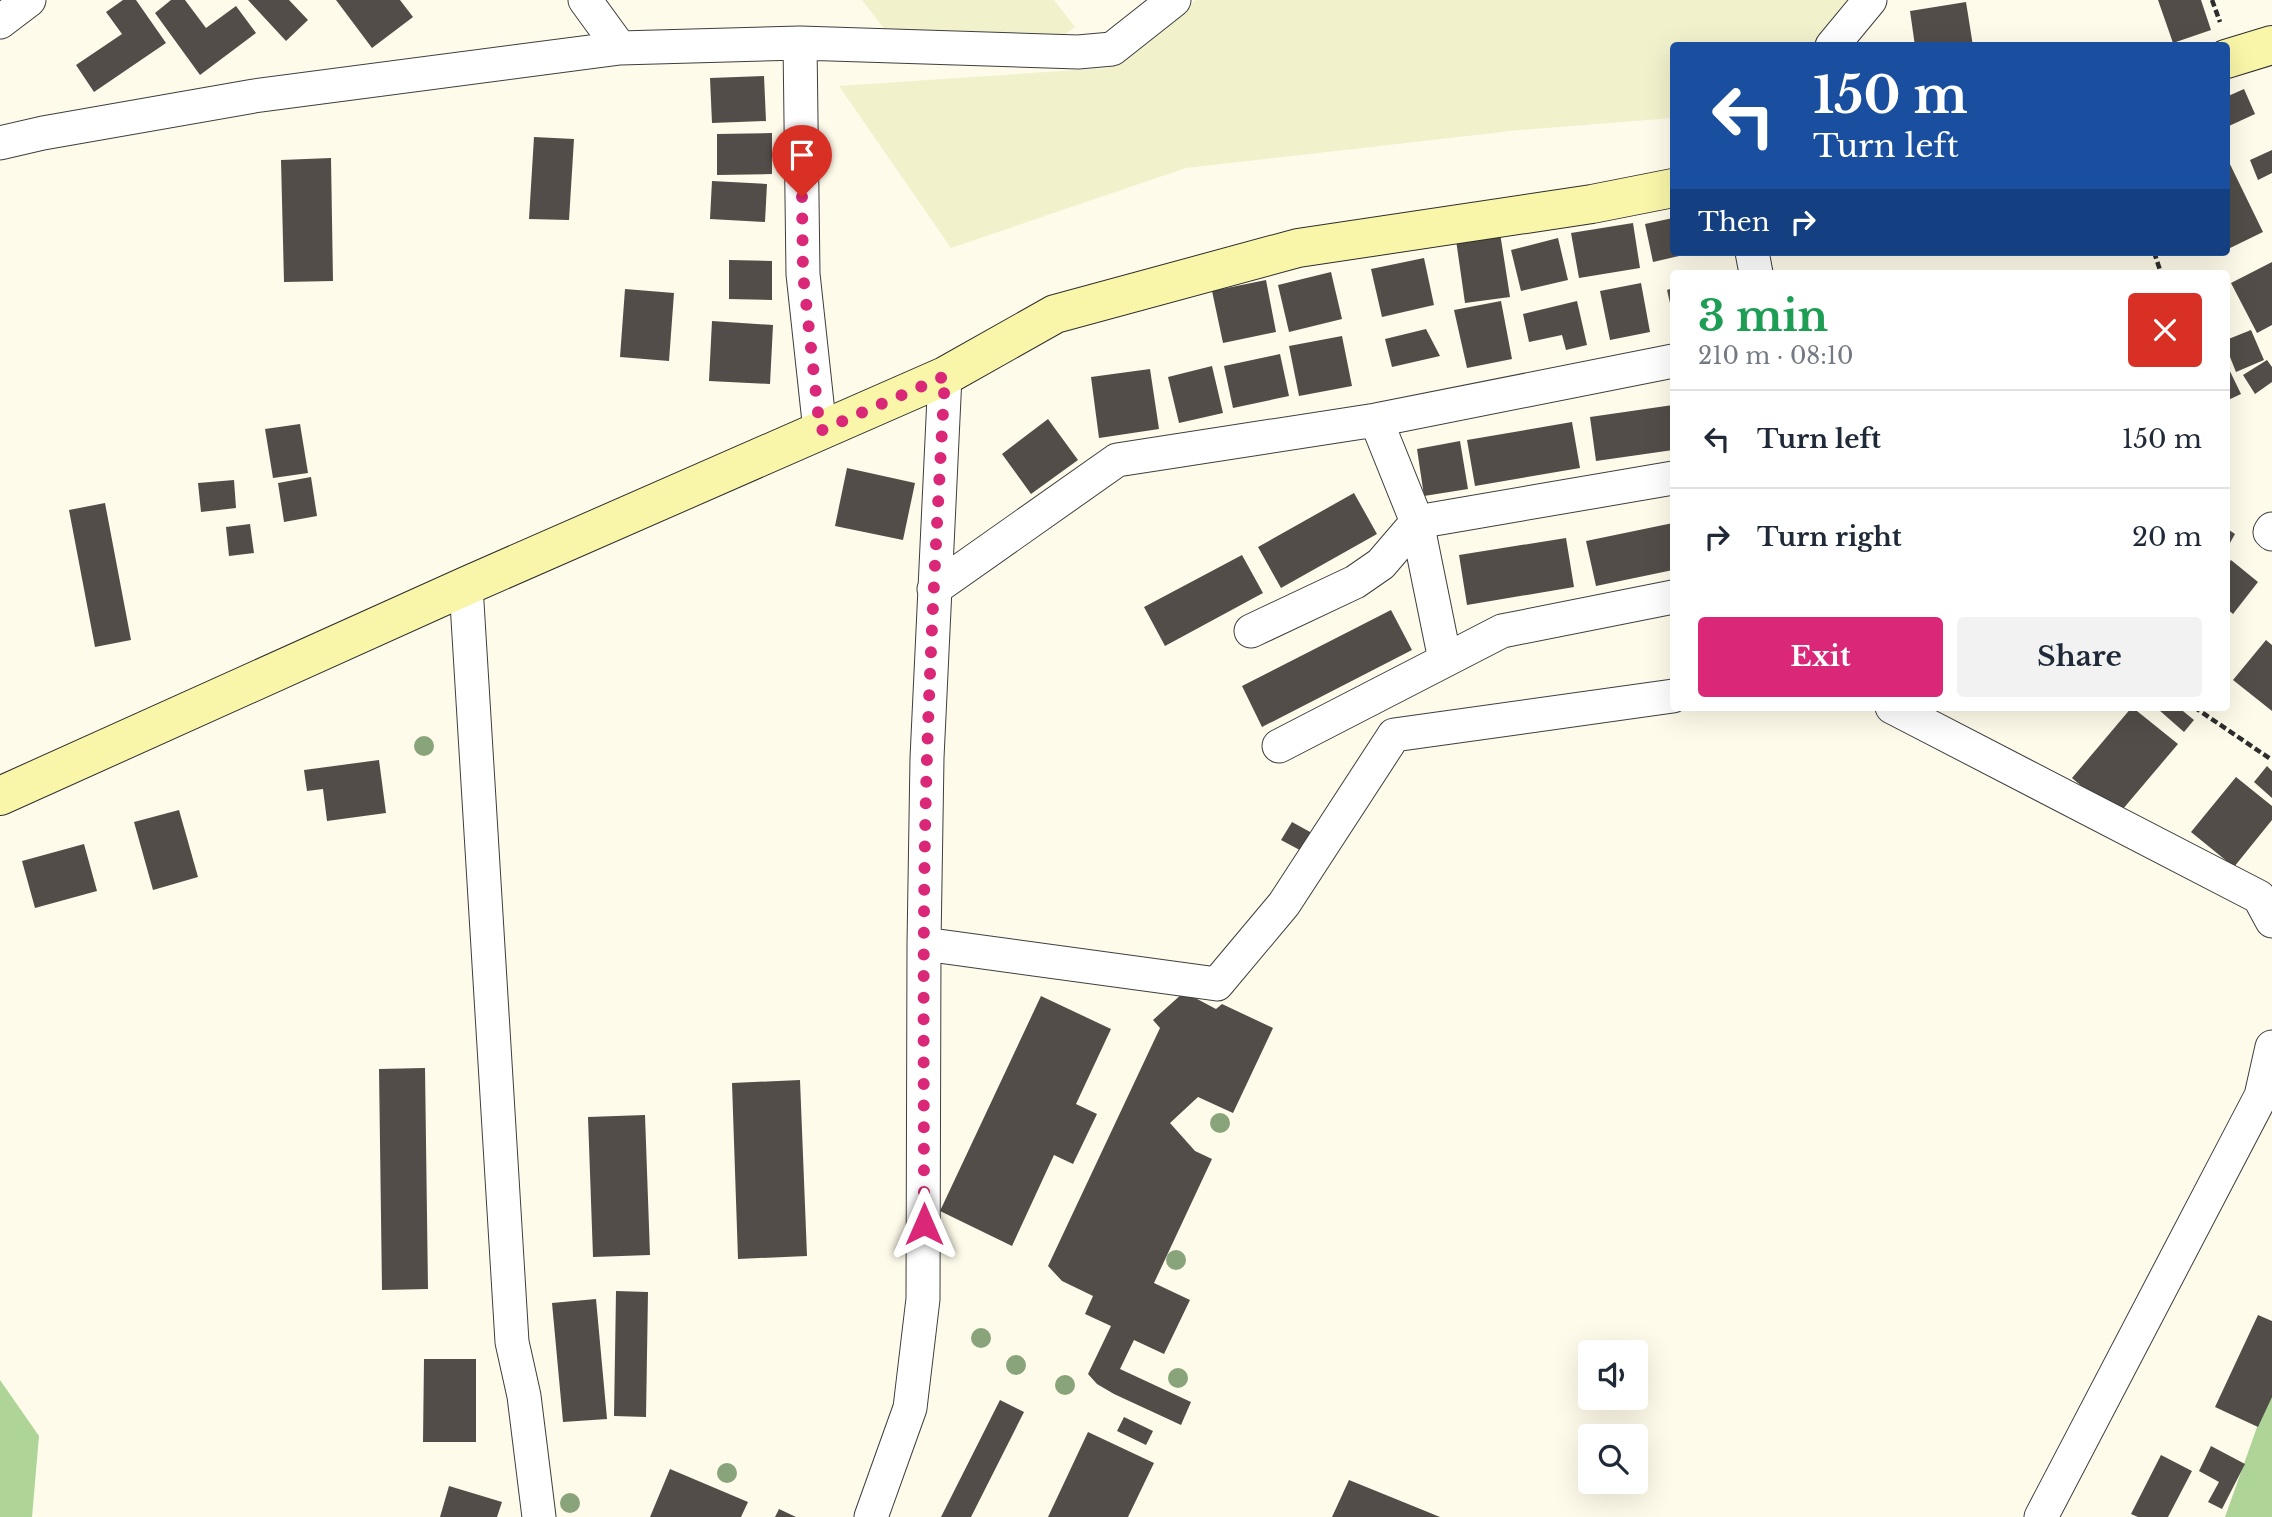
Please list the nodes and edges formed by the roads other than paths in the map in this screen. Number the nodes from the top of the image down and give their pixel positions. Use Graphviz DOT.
graph roads {
  1 [pos="29,0"];
  2 [pos="585,0"];
  3 [pos="1174,0"];
  4 [pos="1870,0"];
  5 [pos="0,22"];
  6 [pos="1835,42"];
  7 [pos="800,43"];
  8 [pos="2272,45"];
  9 [pos="620,48"];
  10 [pos="2230,58"];
  11 [pos="0,143"];
  12 [pos="1670,189"];
  13 [pos="1670,362"];
  14 [pos="945,376"];
  15 [pos="1376,420"];
  16 [pos="820,431"];
  17 [pos="1670,479"];
  18 [pos="1417,522"];
  19 [pos="466,586"];
  20 [pos="934,589"];
  21 [pos="1670,598"];
  22 [pos="1251,631"];
  23 [pos="1445,660"];
  24 [pos="1670,696"];
  25 [pos="1900,711"];
  26 [pos="1279,746"];
  27 [pos="0,796"];
  28 [pos="2272,920"];
  29 [pos="924,944"];
  30 [pos="2272,1046"];
  31 [pos="539,1517"];
  32 [pos="871,1517"];
  33 [pos="2040,1517"];
  1 -- 5 [label="street"];
  2 -- 9 [label="street"];
  3 -- 7 [label="street"];
  4 -- 6 [label="street"];
  7 -- 9 [label="street"];
  7 -- 16 [label="street"];
  8 -- 10 [label="street"];
  9 -- 11 [label="street"];
  12 -- 14 [label="street"];
  13 -- 15 [label="street"];
  14 -- 16 [label="street"];
  14 -- 20 [label="street"];
  15 -- 18 [label="street"];
  15 -- 20 [label="street"];
  16 -- 19 [label="street"];
  17 -- 18 [label="street"];
  18 -- 22 [label="street"];
  18 -- 23 [label="street"];
  19 -- 27 [label="street"];
  19 -- 31 [label="street"];
  20 -- 29 [label="street"];
  21 -- 23 [label="street"];
  23 -- 26 [label="street"];
  24 -- 29 [label="street"];
  25 -- 28 [label="street"];
  29 -- 32 [label="street"];
  30 -- 33 [label="street"];
}
